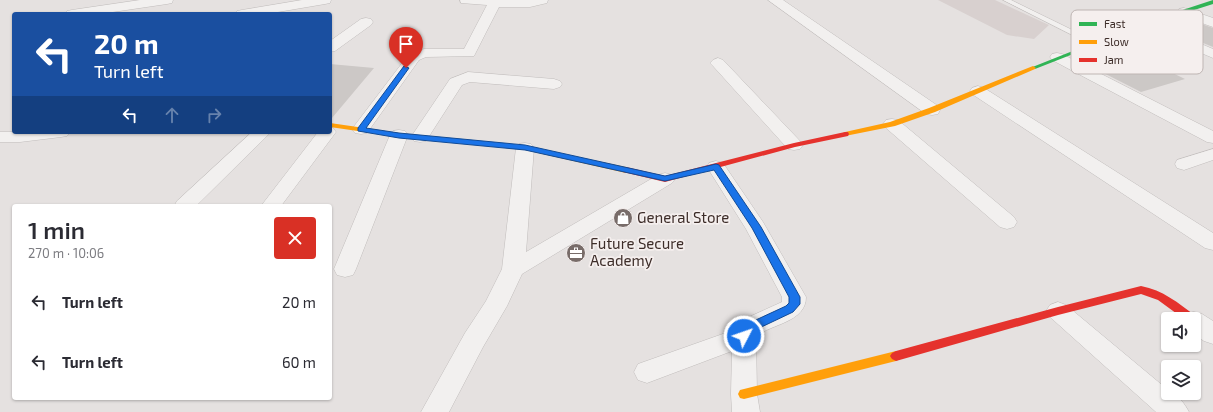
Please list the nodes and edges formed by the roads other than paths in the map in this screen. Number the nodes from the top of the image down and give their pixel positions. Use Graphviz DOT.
graph roads {
  1 [pos="167,0"];
  2 [pos="172,0"];
  3 [pos="324,0"];
  4 [pos="466,0"];
  5 [pos="542,0"];
  6 [pos="774,0"];
  7 [pos="1006,0"];
  8 [pos="499,2"];
  9 [pos="1213,2"];
  10 [pos="1190,10"];
  11 [pos="86,12"];
  12 [pos="170,12"];
  13 [pos="254,12"];
  14 [pos="1203,20"];
  15 [pos="366,22"];
  16 [pos="1213,24"];
  17 [pos="1071,31"];
  18 [pos="332,47"];
  19 [pos="1203,50"];
  20 [pos="1071,51"];
  21 [pos="1213,54"];
  22 [pos="1057,57"];
  23 [pos="718,63"];
  24 [pos="1071,64"];
  25 [pos="1090,74"];
  26 [pos="554,84"];
  27 [pos="978,91"];
  28 [pos="932,110"];
  29 [pos="892,124"];
  30 [pos="332,127"];
  31 [pos="361,129"];
  32 [pos="47,134"];
  33 [pos="260,134"];
  34 [pos="325,134"];
  35 [pos="399,135"];
  36 [pos="0,137"];
  37 [pos="420,137"];
  38 [pos="1213,138"];
  39 [pos="794,145"];
  40 [pos="525,148"];
  41 [pos="1213,154"];
  42 [pos="1184,164"];
  43 [pos="716,166"];
  44 [pos="665,179"];
  45 [pos="186,204"];
  46 [pos="272,204"];
  47 [pos="1007,222"];
  48 [pos="1213,243"];
  49 [pos="345,269"];
  50 [pos="513,269"];
  51 [pos="1058,311"];
  52 [pos="1182,312"];
  53 [pos="1201,326"];
  54 [pos="1213,334"];
  55 [pos="744,336"];
  56 [pos="647,372"];
  57 [pos="745,403"];
  58 [pos="435,412"];
  59 [pos="1176,412"];
  1 -- 11 [label="street"];
  2 -- 12 [label="street"];
  3 -- 13 [label="street"];
  4 -- 8 [label="street"];
  5 -- 8 [label="street"];
  6 -- 28 [label="street"];
  7 -- 17 [label="lane"];
  8 -- 31 [label="street"];
  9 -- 10 [label="street"];
  14 -- 16 [label="street"];
  15 -- 18 [label="street"];
  19 -- 21 [label="street"];
  20 -- 22 [label="street"];
  22 -- 24 [label="street"];
  22 -- 27 [label="street"];
  23 -- 39 [label="street"];
  25 -- 38 [label="street"];
  26 -- 37 [label="street"];
  27 -- 28 [label="street"];
  27 -- 48 [label="street"];
  28 -- 29 [label="street"];
  29 -- 39 [label="street"];
  29 -- 47 [label="street"];
  30 -- 31 [label="street"];
  31 -- 35 [label="street"];
  32 -- 36 [label="street"];
  33 -- 45 [label="street"];
  34 -- 46 [label="street"];
  35 -- 37 [label="street"];
  35 -- 49 [label="street"];
  37 -- 40 [label="street"];
  39 -- 43 [label="street"];
  40 -- 44 [label="street"];
  40 -- 50 [label="street"];
  41 -- 42 [label="street"];
  43 -- 44 [label="street"];
  43 -- 55 [label="street"];
  44 -- 50 [label="street"];
  50 -- 58 [label="street"];
  51 -- 52 [label="street"];
  51 -- 57 [label="street"];
  51 -- 59 [label="street"];
  53 -- 54 [label="street"];
  55 -- 56 [label="street"];
  55 -- 57 [label="street"];
}
